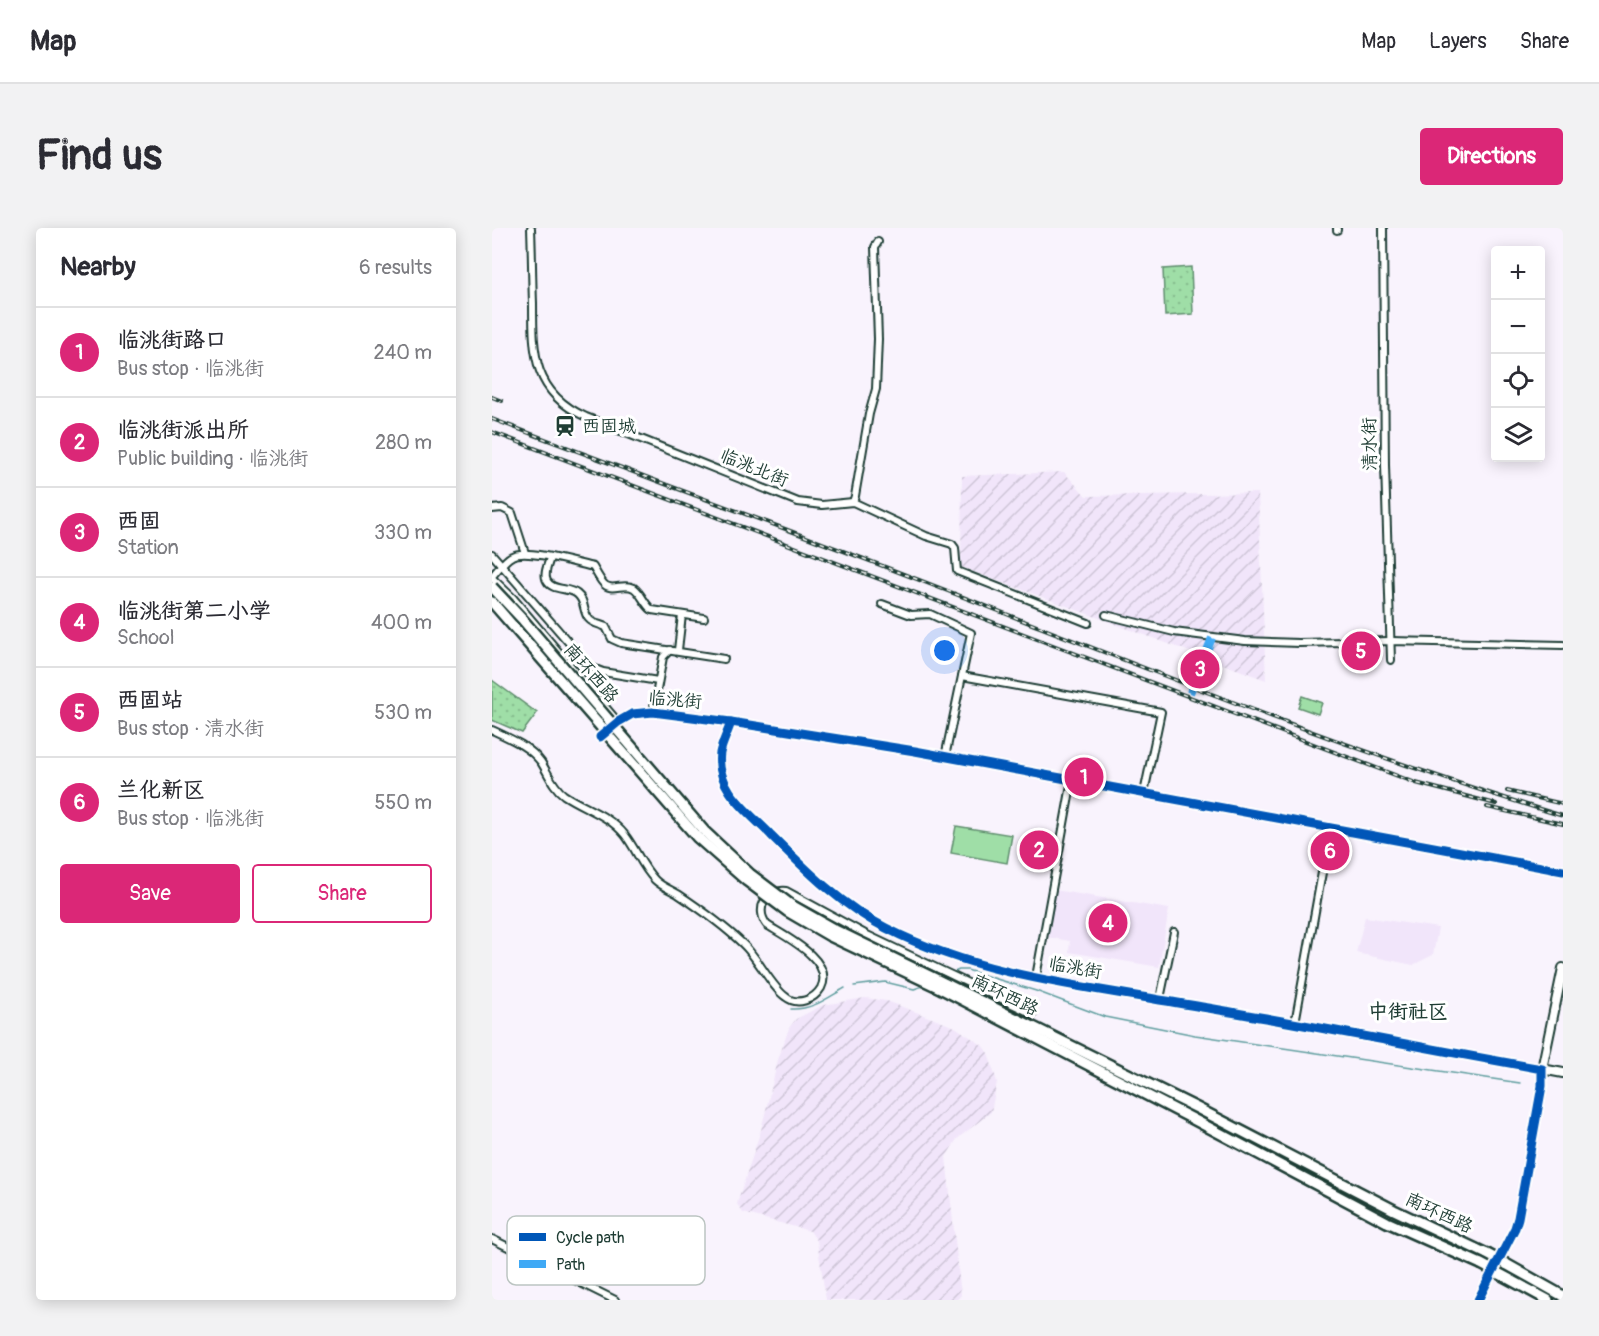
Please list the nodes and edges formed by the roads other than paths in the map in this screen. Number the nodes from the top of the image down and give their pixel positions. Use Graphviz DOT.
graph roads {
  1 [pos="531,228"];
  2 [pos="1383,228"];
  3 [pos="878,242"];
  4 [pos="853,502"];
  5 [pos="492,508"];
  6 [pos="525,553"];
  7 [pos="492,554"];
  8 [pos="550,558"];
  9 [pos="501,566"];
  10 [pos="492,577"];
  11 [pos="492,587"];
  12 [pos="492,602"];
  13 [pos="882,604"];
  14 [pos="682,615"];
  15 [pos="1106,615"];
  16 [pos="704,618"];
  17 [pos="1088,623"];
  18 [pos="1391,640"];
  19 [pos="1563,645"];
  20 [pos="670,650"];
  21 [pos="678,650"];
  22 [pos="724,658"];
  23 [pos="1391,660"];
  24 [pos="962,676"];
  25 [pos="658,681"];
  26 [pos="653,712"];
  27 [pos="618,722"];
  28 [pos="731,722"];
  29 [pos="492,730"];
  30 [pos="600,737"];
  31 [pos="945,757"];
  32 [pos="1072,780"];
  33 [pos="1144,793"];
  34 [pos="1330,828"];
  35 [pos="1563,871"];
  36 [pos="1174,932"];
  37 [pos="1563,968"];
  38 [pos="1036,977"];
  39 [pos="945,987"];
  40 [pos="1160,999"];
  41 [pos="1033,1014"];
  42 [pos="1295,1023"];
  43 [pos="1542,1070"];
  44 [pos="1563,1073"];
  45 [pos="1197,1108"];
  46 [pos="1191,1118"];
  47 [pos="492,1239"];
  48 [pos="507,1246"];
  49 [pos="585,1285"];
  50 [pos="1561,1295"];
  51 [pos="615,1300"];
  52 [pos="1478,1300"];
  53 [pos="1548,1300"];
  1 -- 4 [label="street, 临洮北街"];
  2 -- 18 [label="street, 清水街"];
  3 -- 4 [label="street"];
  4 -- 17 [label="street"];
  5 -- 6 [label="street"];
  6 -- 8 [label="street"];
  6 -- 9 [label="street"];
  7 -- 9 [label="street"];
  8 -- 14 [label="street"];
  8 -- 20 [label="street"];
  9 -- 10 [label="street"];
  9 -- 25 [label="street"];
  10 -- 27 [label="street"];
  11 -- 39 [label="highway, 南环西路, bridge"];
  12 -- 39 [label="highway, 南环西路, bridge"];
  13 -- 24 [label="street"];
  14 -- 16 [label="street"];
  14 -- 21 [label="street"];
  15 -- 18 [label="street"];
  18 -- 19 [label="street"];
  18 -- 23 [label="street, 清水街"];
  20 -- 21 [label="street"];
  20 -- 25 [label="street"];
  21 -- 22 [label="street"];
  24 -- 31 [label="street"];
  24 -- 33 [label="street"];
  25 -- 26 [label="street"];
  26 -- 27 [label="street, 临洮街"];
  26 -- 28 [label="street, 临洮街"];
  27 -- 30 [label="street"];
  28 -- 31 [label="street, 临洮街"];
  28 -- 38 [label="street, 临洮街"];
  29 -- 41 [label="street"];
  31 -- 32 [label="street, 临洮街"];
  32 -- 33 [label="street, 临洮街"];
  32 -- 38 [label="street, 临洮街"];
  33 -- 34 [label="street, 临洮街"];
  34 -- 35 [label="street, 临洮街"];
  34 -- 42 [label="street"];
  36 -- 40 [label="street"];
  37 -- 43 [label="main road"];
  38 -- 40 [label="street, 临洮街"];
  39 -- 45 [label="highway, 南环西路"];
  39 -- 46 [label="highway, 南环西路"];
  40 -- 42 [label="street, 临洮街"];
  42 -- 43 [label="street, 临洮街"];
  43 -- 44 [label="main road"];
  43 -- 52 [label="street"];
  45 -- 46 [label="main road"];
  45 -- 50 [label="highway, 南环西路, bridge"];
  46 -- 53 [label="highway, 南环西路, bridge"];
  47 -- 48 [label="street"];
  49 -- 51 [label="street"];
}
